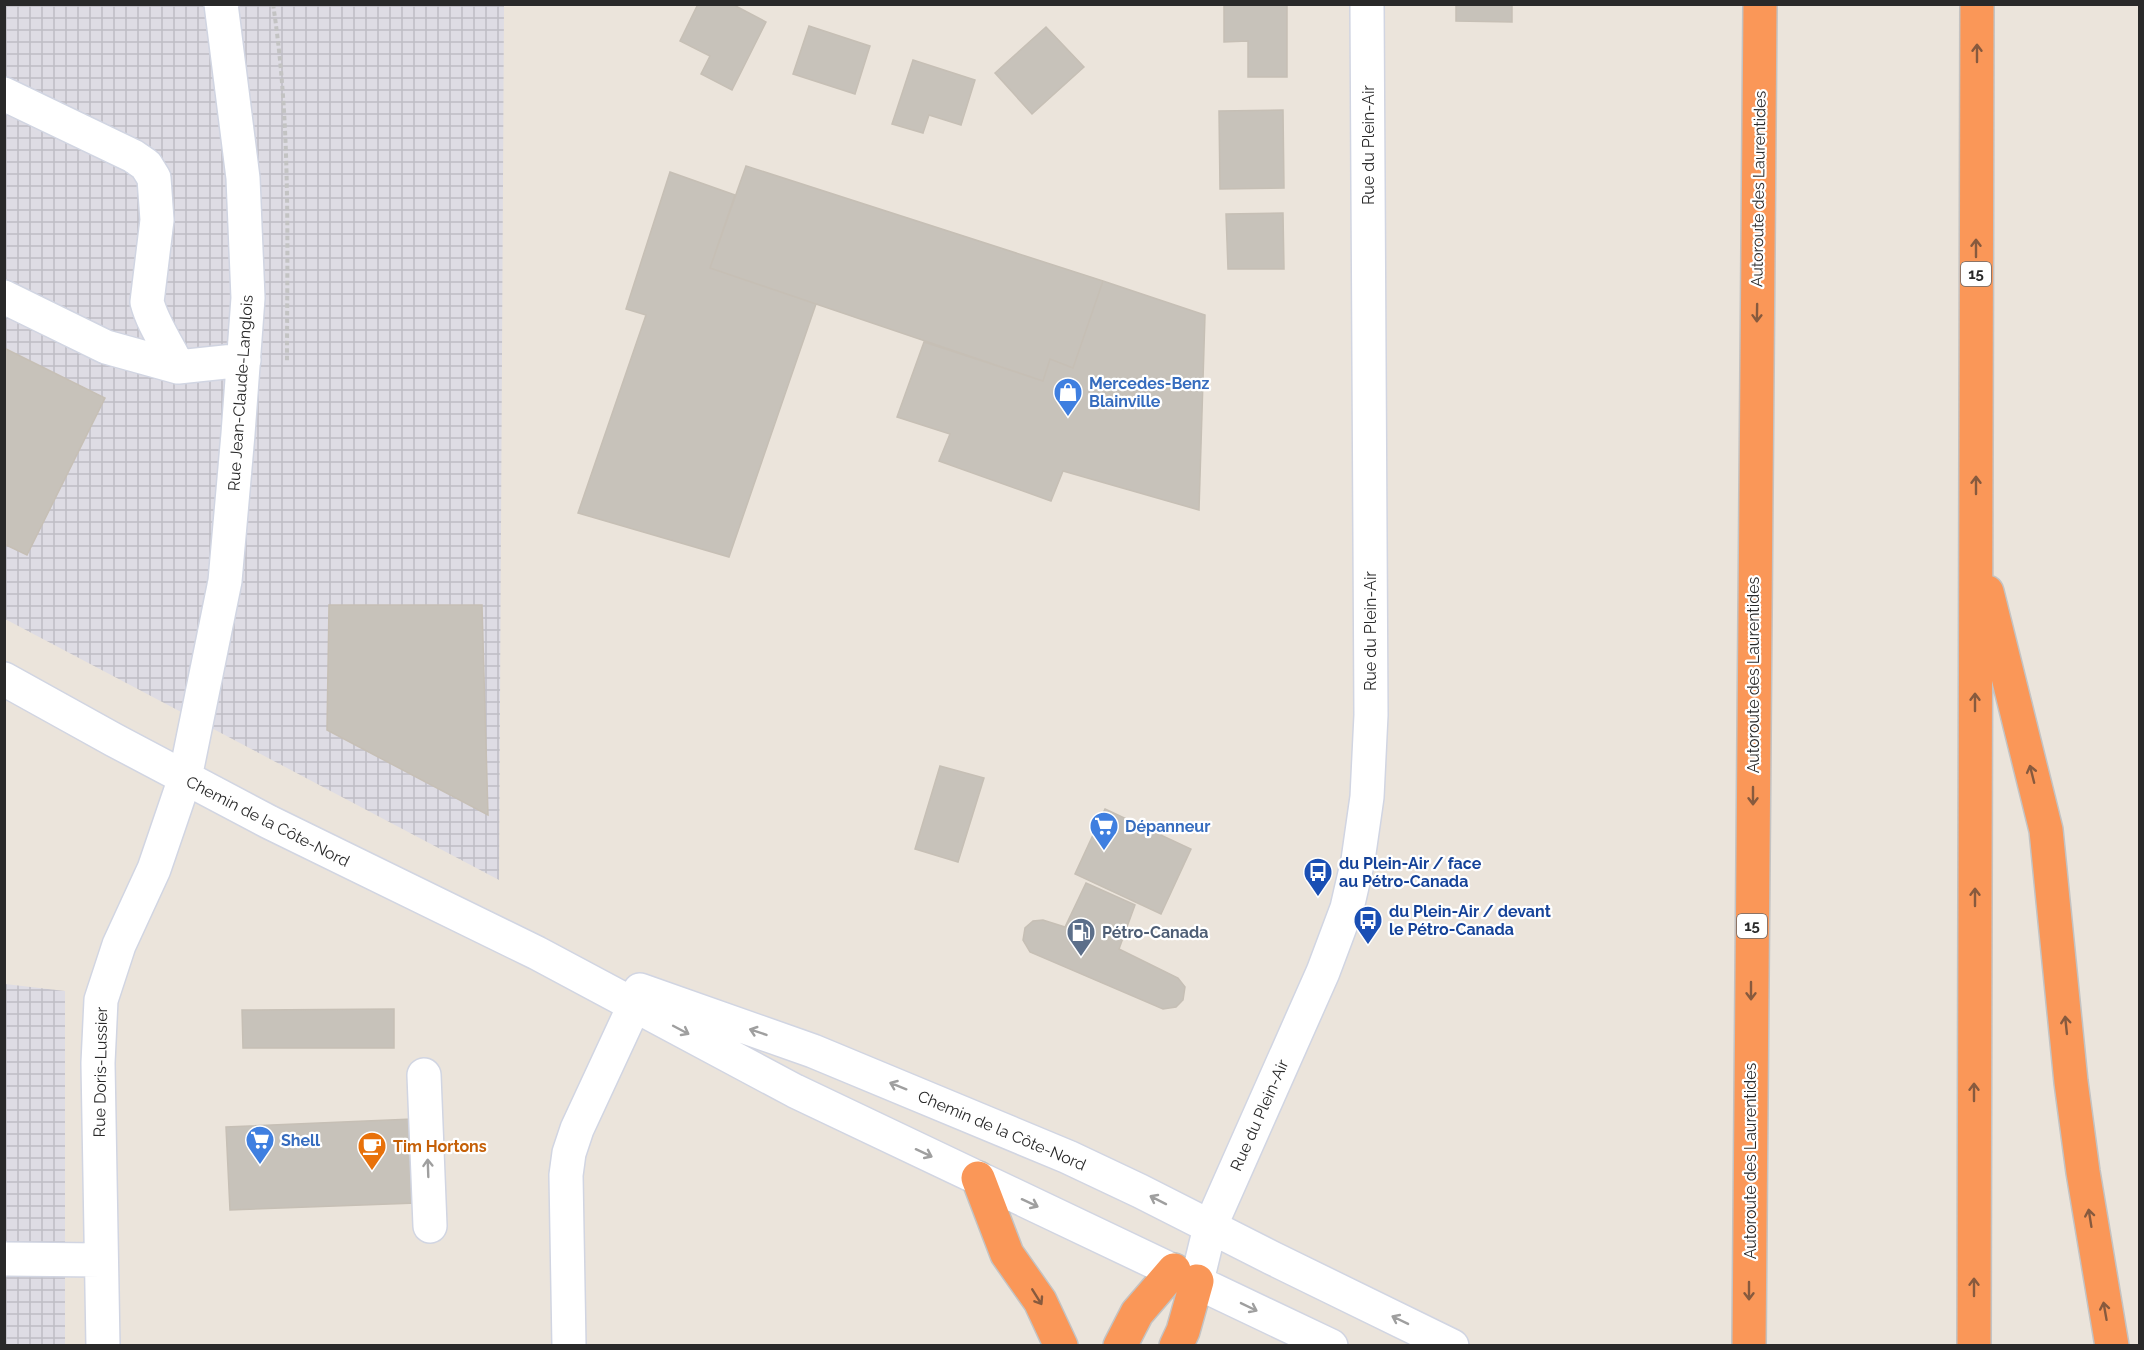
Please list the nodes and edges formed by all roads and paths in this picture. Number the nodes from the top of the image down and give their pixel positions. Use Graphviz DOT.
graph roads {
  1 [pos="221,4"];
  2 [pos="273,4"];
  3 [pos="1367,4"];
  4 [pos="1760,4"];
  5 [pos="1977,4"];
  6 [pos="4,94"];
  7 [pos="4,297"];
  8 [pos="244,360"];
  9 [pos="287,361"];
  10 [pos="178,367"];
  11 [pos="1976,544"];
  12 [pos="4,679"];
  13 [pos="185,778"];
  14 [pos="638,998"];
  15 [pos="424,1075"];
  16 [pos="978,1178"];
  17 [pos="430,1226"];
  18 [pos="1210,1227"];
  19 [pos="4,1259"];
  20 [pos="101,1260"];
  21 [pos="1185,1275"];
  22 [pos="103,1346"];
  23 [pos="569,1346"];
  24 [pos="1061,1346"];
  25 [pos="1120,1346"];
  26 [pos="1176,1346"];
  27 [pos="1331,1346"];
  28 [pos="1452,1346"];
  29 [pos="1749,1346"];
  30 [pos="1974,1346"];
  31 [pos="2112,1346"];
  1 -- 8 [label="street, Rue Jean-Claude-Langlois"];
  2 -- 9 [label="path"];
  3 -- 18 [label="street, Rue du Plein-Air"];
  4 -- 29 [label="highway, Autoroute des Laurentides / 15, one-way"];
  11 -- 5 [label="highway, 15, one-way"];
  6 -- 10 [label="street"];
  7 -- 10 [label="street"];
  8 -- 10 [label="street"];
  8 -- 13 [label="street, Rue Jean-Claude-Langlois"];
  30 -- 11 [label="highway, 15, one-way"];
  31 -- 11 [label="highway, one-way"];
  12 -- 13 [label="street, Chemin de la Côte-Nord"];
  13 -- 14 [label="street, Chemin de la Côte-Nord"];
  13 -- 20 [label="street, Rue Doris-Lussier"];
  14 -- 16 [label="street, Chemin de la Côte-Nord, one-way"];
  18 -- 14 [label="street, Chemin de la Côte-Nord, one-way"];
  14 -- 23 [label="street"];
  17 -- 15 [label="street, one-way"];
  16 -- 21 [label="street, Chemin de la Côte-Nord, one-way"];
  16 -- 24 [label="highway, one-way"];
  18 -- 21 [label="street, Rue du Plein-Air"];
  28 -- 18 [label="street, Chemin de la Côte-Nord, one-way"];
  19 -- 20 [label="street"];
  20 -- 22 [label="street, Rue Doris-Lussier"];
  21 -- 25 [label="highway"];
  21 -- 26 [label="highway"];
  21 -- 27 [label="street, Chemin de la Côte-Nord, one-way"];
}
